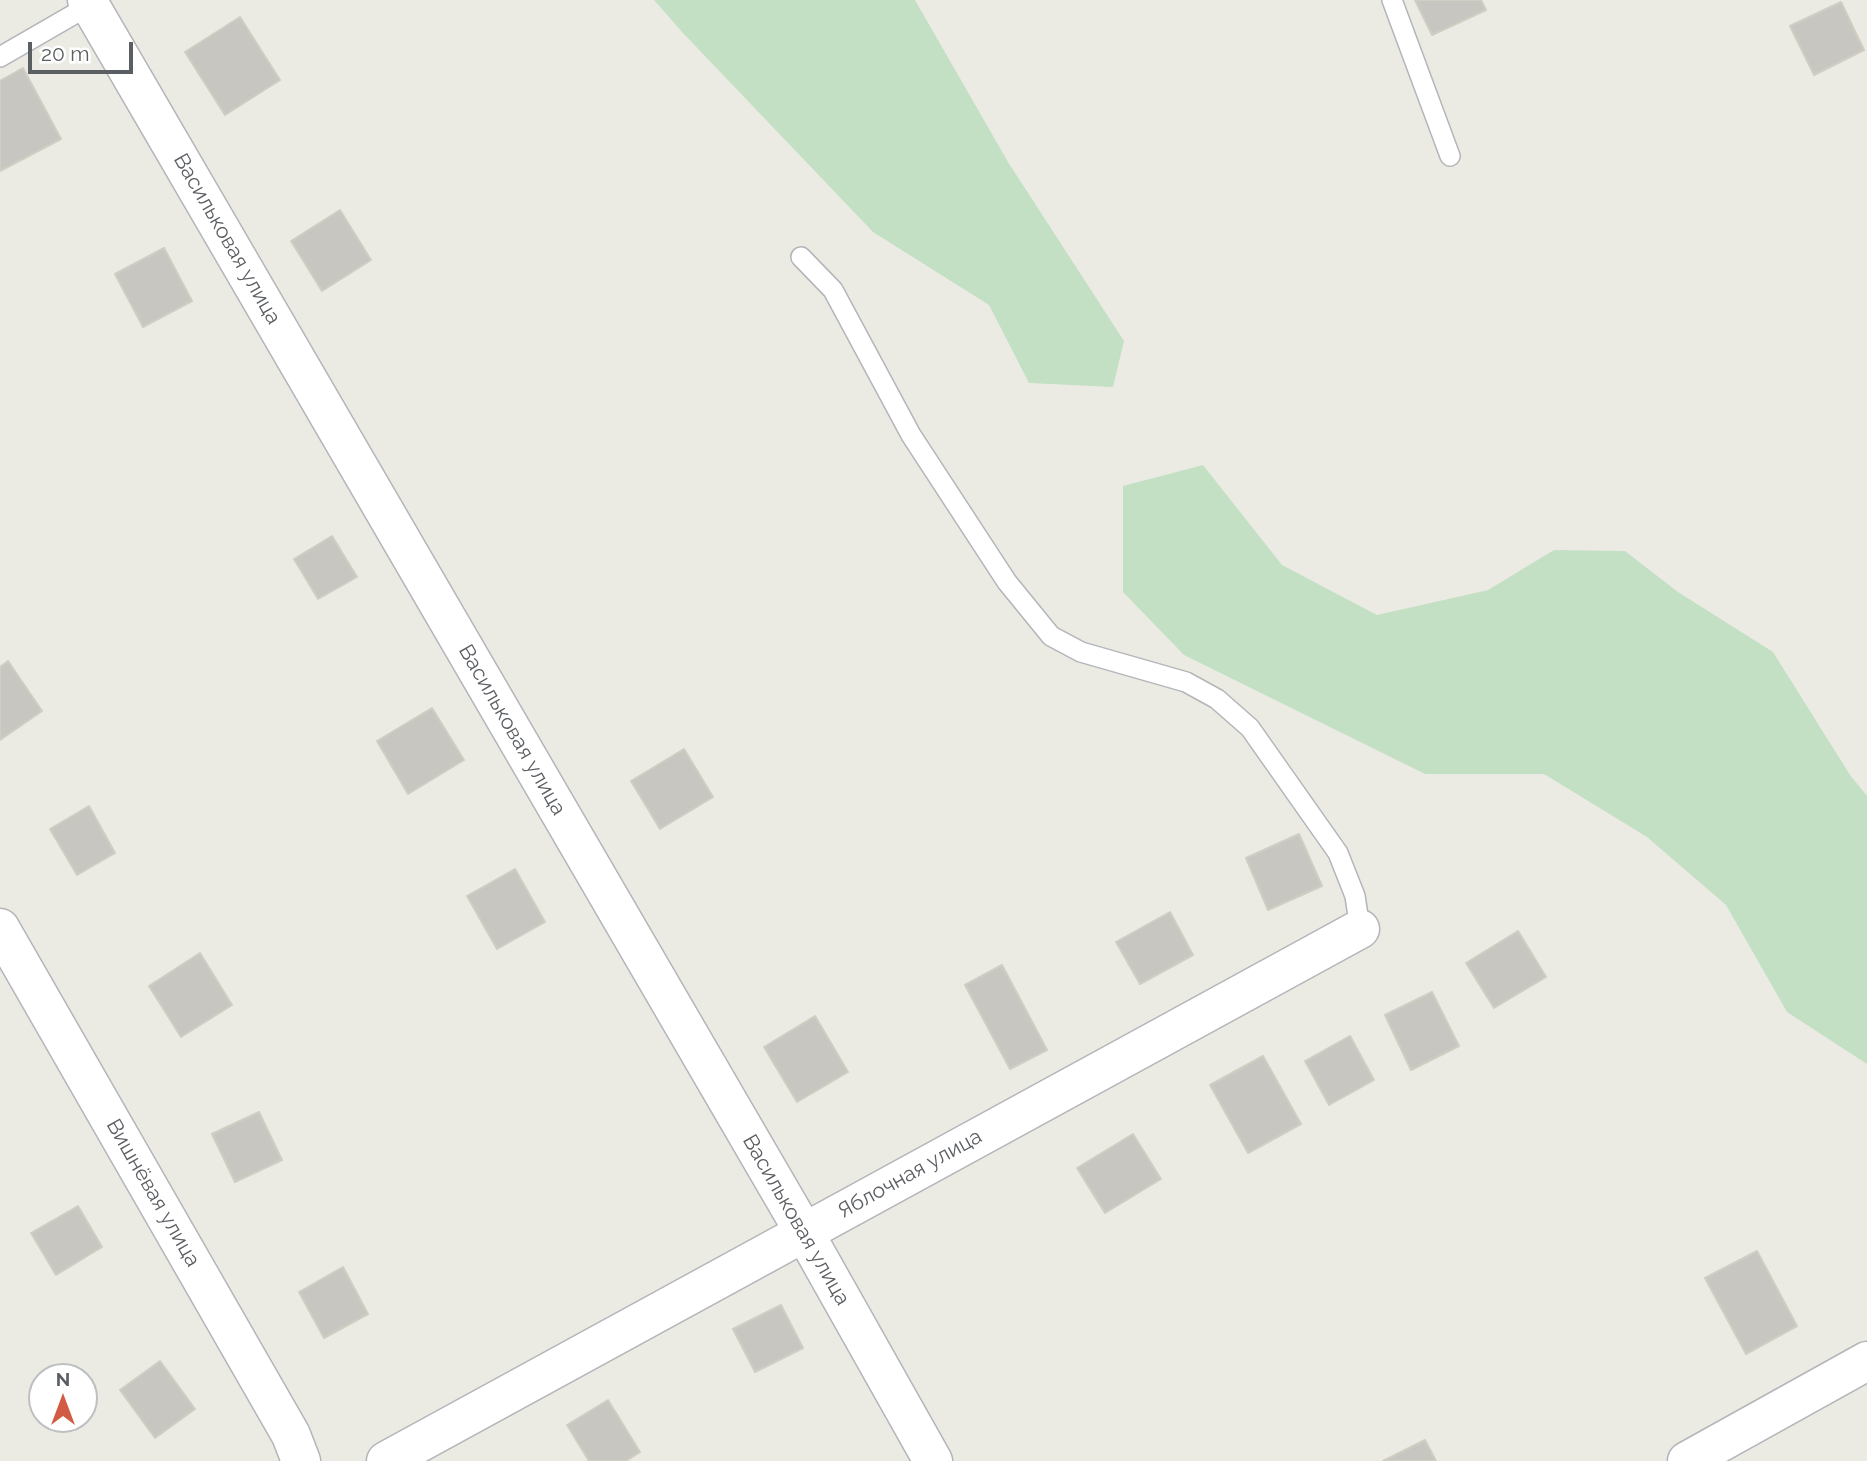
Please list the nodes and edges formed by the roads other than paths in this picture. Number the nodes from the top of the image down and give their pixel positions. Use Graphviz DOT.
graph roads {
  1 [pos="1392,0"];
  2 [pos="89,2"];
  3 [pos="0,57"];
  4 [pos="1450,156"];
  5 [pos="801,257"];
  6 [pos="0,928"];
  7 [pos="1360,929"];
  8 [pos="804,1232"];
  9 [pos="1867,1361"];
  10 [pos="301,1461"];
  11 [pos="386,1461"];
  12 [pos="933,1461"];
  13 [pos="1687,1461"];
  1 -- 4 [label="lane"];
  2 -- 3 [label="lane"];
  2 -- 8 [label="street, Васильковая улица"];
  5 -- 7 [label="lane"];
  6 -- 10 [label="street, Вишнёвая улица"];
  7 -- 8 [label="street, Яблочная улица"];
  8 -- 11 [label="street, Яблочная улица"];
  8 -- 12 [label="street, Васильковая улица"];
  9 -- 13 [label="street"];
}
